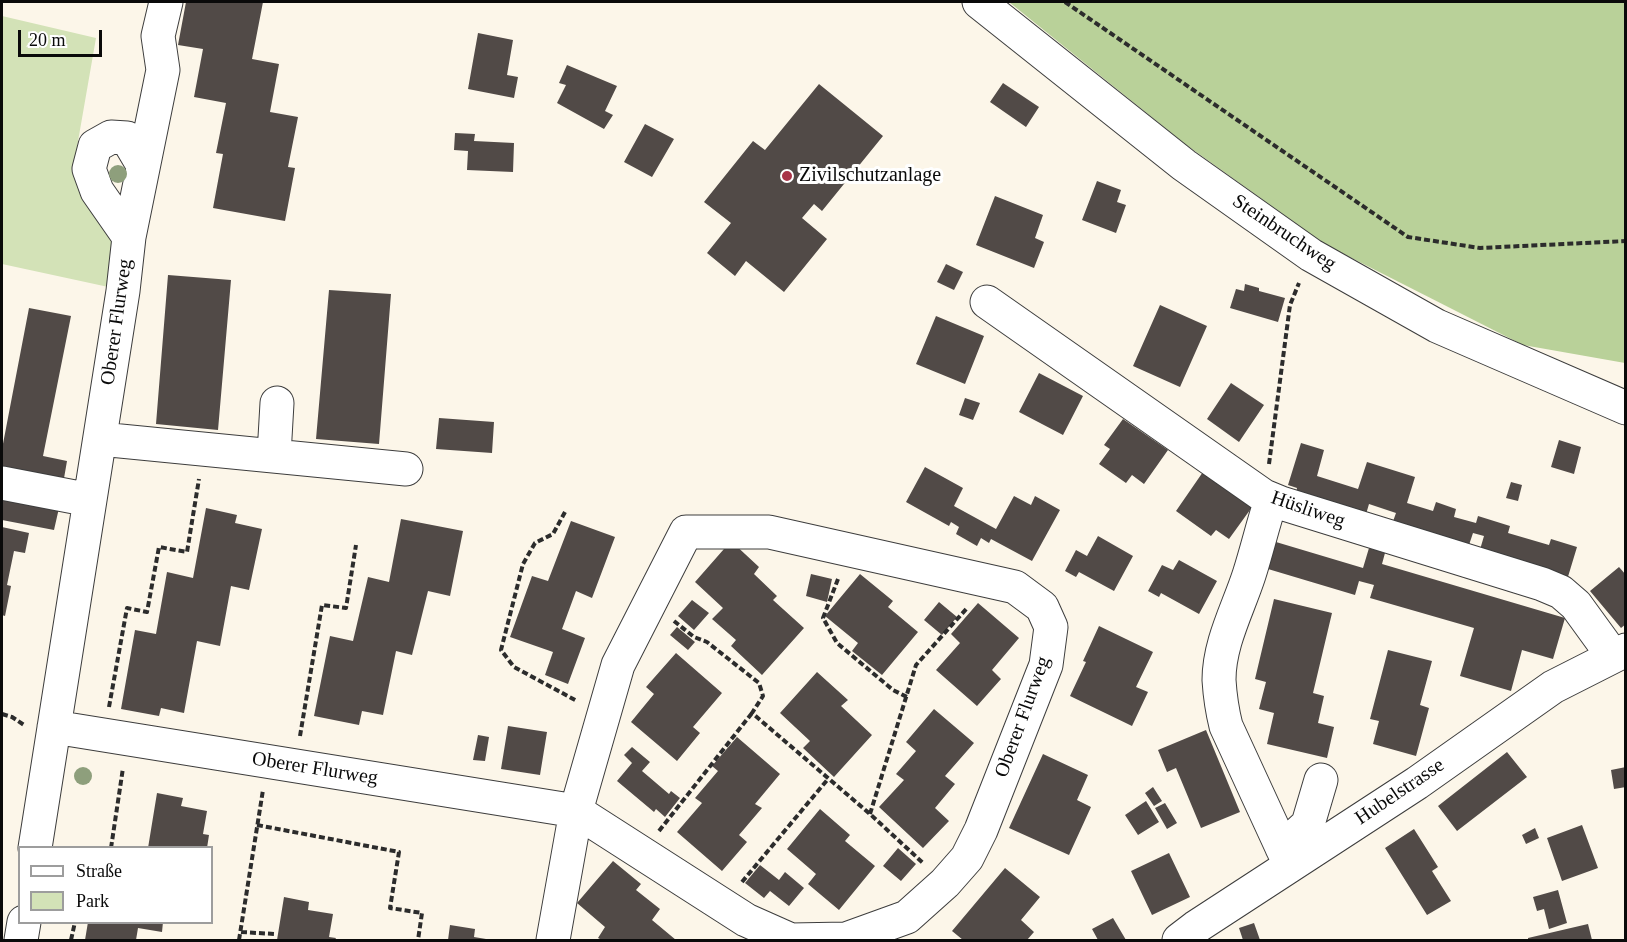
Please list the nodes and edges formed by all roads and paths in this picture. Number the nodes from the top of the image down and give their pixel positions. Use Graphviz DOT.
graph roads {
  1 [pos="166,2"];
  2 [pos="979,2"];
  3 [pos="1065,2"];
  4 [pos="143,165"];
  5 [pos="129,237"];
  6 [pos="1626,240"];
  7 [pos="1311,255"];
  8 [pos="987,302"];
  9 [pos="277,403"];
  10 [pos="1626,408"];
  11 [pos="100,439"];
  12 [pos="204,448"];
  13 [pos="274,455"];
  14 [pos="406,469"];
  15 [pos="2,483"];
  16 [pos="1268,498"];
  17 [pos="90,500"];
  18 [pos="565,512"];
  19 [pos="356,545"];
  20 [pos="848,550"];
  21 [pos="990,581"];
  22 [pos="650,602"];
  23 [pos="1619,653"];
  24 [pos="907,697"];
  25 [pos="752,713"];
  26 [pos="604,715"];
  27 [pos="54,727"];
  28 [pos="116,736"];
  29 [pos="282,764"];
  30 [pos="828,779"];
  31 [pos="1321,780"];
  32 [pos="576,811"];
  33 [pos="870,814"];
  34 [pos="257,825"];
  35 [pos="35,846"];
  36 [pos="111,846"];
  37 [pos="642,853"];
  38 [pos="1286,857"];
  39 [pos="945,883"];
  40 [pos="723,905"];
  41 [pos="24,924"];
  42 [pos="75,924"];
  43 [pos="241,932"];
  44 [pos="275,934"];
  45 [pos="1193,936"];
  46 [pos="21,940"];
  47 [pos="72,940"];
  48 [pos="239,940"];
  49 [pos="418,940"];
  50 [pos="553,940"];
  1 -- 4 [label="street, Oberer Flurweg"];
  2 -- 7 [label="street, Steinbruchweg"];
  3 -- 6 [label="path"];
  4 -- 5 [label="street, Oberer Flurweg"];
  4 -- 5 [label="street, Oberer Flurweg"];
  5 -- 11 [label="street, Oberer Flurweg"];
  7 -- 10 [label="street, Steinbruchweg"];
  7 -- 16 [label="path"];
  8 -- 16 [label="street, Hüsliweg"];
  9 -- 13 [label="street"];
  11 -- 12 [label="street"];
  11 -- 17 [label="street, Oberer Flurweg"];
  12 -- 13 [label="street"];
  12 -- 28 [label="path"];
  13 -- 14 [label="street"];
  15 -- 17 [label="street"];
  16 -- 23 [label="street, Hüsliweg"];
  16 -- 38 [label="street"];
  17 -- 27 [label="street, Oberer Flurweg"];
  18 -- 26 [label="path"];
  19 -- 29 [label="path"];
  20 -- 21 [label="street, Oberer Flurweg"];
  20 -- 22 [label="street, Oberer Flurweg"];
  20 -- 24 [label="path"];
  21 -- 24 [label="path"];
  21 -- 39 [label="street, Oberer Flurweg"];
  22 -- 25 [label="path"];
  22 -- 26 [label="street, Oberer Flurweg"];
  23 -- 38 [label="street, Hubelstrasse"];
  24 -- 33 [label="path"];
  25 -- 30 [label="path"];
  25 -- 37 [label="path"];
  26 -- 32 [label="street, Oberer Flurweg"];
  27 -- 28 [label="street, Oberer Flurweg"];
  27 -- 35 [label="street, Oberer Flurweg"];
  28 -- 29 [label="street, Oberer Flurweg"];
  28 -- 36 [label="path"];
  29 -- 32 [label="street, Oberer Flurweg"];
  29 -- 34 [label="path"];
  30 -- 33 [label="path"];
  30 -- 40 [label="path"];
  31 -- 38 [label="street"];
  32 -- 37 [label="street, Oberer Flurweg"];
  32 -- 50 [label="street"];
  33 -- 39 [label="path"];
  34 -- 43 [label="path"];
  34 -- 49 [label="path"];
  37 -- 40 [label="street, Oberer Flurweg"];
  38 -- 45 [label="street, Hubelstrasse"];
  39 -- 40 [label="street, Oberer Flurweg"];
  41 -- 46 [label="street"];
  42 -- 47 [label="path"];
  43 -- 44 [label="path"];
  43 -- 48 [label="path"];
}
